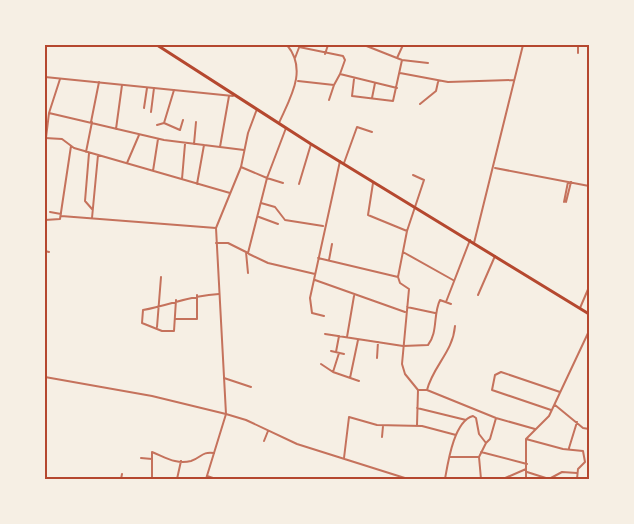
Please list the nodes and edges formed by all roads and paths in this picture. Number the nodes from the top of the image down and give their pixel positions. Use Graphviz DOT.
graph roads {
  1 [pos="158,45"];
  2 [pos="287,45"];
  3 [pos="328,45"];
  4 [pos="364,45"];
  5 [pos="403,45"];
  6 [pos="523,45"];
  7 [pos="578,45"];
  8 [pos="299,46"];
  9 [pos="578,53"];
  10 [pos="325,54"];
  11 [pos="295,58"];
  12 [pos="397,58"];
  13 [pos="402,60"];
  14 [pos="428,63"];
  15 [pos="400,73"];
  16 [pos="340,74"];
  17 [pos="45,77"];
  18 [pos="381,77"];
  19 [pos="354,78"];
  20 [pos="60,79"];
  21 [pos="514,80"];
  22 [pos="298,81"];
  23 [pos="438,81"];
  24 [pos="99,82"];
  25 [pos="375,83"];
  26 [pos="379,84"];
  27 [pos="122,85"];
  28 [pos="334,85"];
  29 [pos="147,88"];
  30 [pos="154,88"];
  31 [pos="397,88"];
  32 [pos="227,89"];
  33 [pos="174,90"];
  34 [pos="227,95"];
  35 [pos="236,96"];
  36 [pos="372,98"];
  37 [pos="329,100"];
  38 [pos="420,104"];
  39 [pos="144,108"];
  40 [pos="257,109"];
  41 [pos="151,112"];
  42 [pos="49,113"];
  43 [pos="183,120"];
  44 [pos="92,122"];
  45 [pos="196,122"];
  46 [pos="164,123"];
  47 [pos="279,123"];
  48 [pos="158,125"];
  49 [pos="286,128"];
  50 [pos="117,129"];
  51 [pos="372,132"];
  52 [pos="139,135"];
  53 [pos="46,138"];
  54 [pos="158,139"];
  55 [pos="185,144"];
  56 [pos="194,144"];
  57 [pos="311,144"];
  58 [pos="204,145"];
  59 [pos="71,146"];
  60 [pos="220,147"];
  61 [pos="244,150"];
  62 [pos="88,152"];
  63 [pos="98,155"];
  64 [pos="342,162"];
  65 [pos="127,163"];
  66 [pos="241,167"];
  67 [pos="495,168"];
  68 [pos="153,171"];
  69 [pos="413,175"];
  70 [pos="267,178"];
  71 [pos="182,179"];
  72 [pos="374,181"];
  73 [pos="569,182"];
  74 [pos="283,183"];
  75 [pos="197,184"];
  76 [pos="299,184"];
  77 [pos="589,186"];
  78 [pos="230,193"];
  79 [pos="565,202"];
  80 [pos="261,203"];
  81 [pos="416,206"];
  82 [pos="92,208"];
  83 [pos="50,212"];
  84 [pos="61,215"];
  85 [pos="259,217"];
  86 [pos="92,218"];
  87 [pos="45,220"];
  88 [pos="278,224"];
  89 [pos="324,226"];
  90 [pos="216,228"];
  91 [pos="407,231"];
  92 [pos="470,240"];
  93 [pos="216,243"];
  94 [pos="474,243"];
  95 [pos="332,244"];
  96 [pos="402,252"];
  97 [pos="247,253"];
  98 [pos="495,256"];
  99 [pos="318,258"];
  100 [pos="329,260"];
  101 [pos="248,273"];
  102 [pos="315,274"];
  103 [pos="161,277"];
  104 [pos="398,277"];
  105 [pos="314,280"];
  106 [pos="453,280"];
  107 [pos="589,287"];
  108 [pos="220,294"];
  109 [pos="197,295"];
  110 [pos="478,295"];
  111 [pos="354,296"];
  112 [pos="176,300"];
  113 [pos="446,302"];
  114 [pos="451,303"];
  115 [pos="407,307"];
  116 [pos="159,308"];
  117 [pos="580,308"];
  118 [pos="405,312"];
  119 [pos="435,313"];
  120 [pos="589,314"];
  121 [pos="324,316"];
  122 [pos="175,319"];
  123 [pos="455,326"];
  124 [pos="157,327"];
  125 [pos="589,331"];
  126 [pos="326,334"];
  127 [pos="339,336"];
  128 [pos="347,337"];
  129 [pos="358,339"];
  130 [pos="378,342"];
  131 [pos="403,346"];
  132 [pos="330,351"];
  133 [pos="337,353"];
  134 [pos="344,354"];
  135 [pos="377,358"];
  136 [pos="321,364"];
  137 [pos="333,372"];
  138 [pos="45,377"];
  139 [pos="224,378"];
  140 [pos="350,378"];
  141 [pos="359,381"];
  142 [pos="251,387"];
  143 [pos="418,390"];
  144 [pos="427,390"];
  145 [pos="560,392"];
  146 [pos="554,404"];
  147 [pos="417,408"];
  148 [pos="552,410"];
  149 [pos="226,414"];
  150 [pos="496,418"];
  151 [pos="466,420"];
  152 [pos="578,422"];
  153 [pos="417,425"];
  154 [pos="382,426"];
  155 [pos="535,429"];
  156 [pos="589,429"];
  157 [pos="268,431"];
  158 [pos="456,435"];
  159 [pos="382,437"];
  160 [pos="526,439"];
  161 [pos="264,441"];
  162 [pos="486,443"];
  163 [pos="569,448"];
  164 [pos="481,452"];
  165 [pos="215,453"];
  166 [pos="450,457"];
  167 [pos="479,457"];
  168 [pos="141,458"];
  169 [pos="344,458"];
  170 [pos="152,459"];
  171 [pos="181,461"];
  172 [pos="527,464"];
  173 [pos="526,471"];
  174 [pos="577,472"];
  175 [pos="122,474"];
  176 [pos="207,478"];
  177 [pos="122,479"];
  178 [pos="152,479"];
  179 [pos="177,479"];
  180 [pos="216,479"];
  181 [pos="408,479"];
  182 [pos="445,479"];
  183 [pos="482,479"];
  184 [pos="502,479"];
  185 [pos="526,479"];
  186 [pos="549,479"];
  187 [pos="577,479"];
  1 -- 32 [label="main road"];
  2 -- 11 [label="street"];
  3 -- 10 [label="street"];
  4 -- 12 [label="street"];
  5 -- 12 [label="street"];
  6 -- 21 [label="street"];
  7 -- 9 [label="street"];
  8 -- 10 [label="street"];
  8 -- 11 [label="street"];
  10 -- 16 [label="street"];
  11 -- 22 [label="street"];
  12 -- 13 [label="street"];
  13 -- 14 [label="street"];
  13 -- 15 [label="street"];
  15 -- 23 [label="street"];
  15 -- 31 [label="street"];
  16 -- 19 [label="street"];
  16 -- 28 [label="street"];
  17 -- 20 [label="street"];
  18 -- 26 [label="street"];
  19 -- 25 [label="street"];
  19 -- 36 [label="street"];
  20 -- 24 [label="street"];
  20 -- 42 [label="street"];
  21 -- 23 [label="street"];
  21 -- 67 [label="street"];
  22 -- 28 [label="street"];
  22 -- 47 [label="street"];
  23 -- 38 [label="street"];
  24 -- 27 [label="street"];
  24 -- 44 [label="street"];
  25 -- 26 [label="street"];
  25 -- 36 [label="street"];
  26 -- 31 [label="street"];
  27 -- 29 [label="street"];
  27 -- 50 [label="street"];
  28 -- 37 [label="street"];
  29 -- 30 [label="street"];
  29 -- 39 [label="street"];
  30 -- 33 [label="street"];
  30 -- 41 [label="street"];
  31 -- 36 [label="street"];
  32 -- 34 [label="main road"];
  32 -- 35 [label="main road"];
  33 -- 34 [label="street"];
  33 -- 46 [label="street"];
  34 -- 35 [label="street"];
  34 -- 60 [label="street"];
  35 -- 40 [label="main road"];
  40 -- 47 [label="main road"];
  40 -- 61 [label="street"];
  42 -- 44 [label="street"];
  42 -- 53 [label="street"];
  43 -- 46 [label="street"];
  44 -- 50 [label="street"];
  44 -- 62 [label="street"];
  45 -- 56 [label="street"];
  46 -- 48 [label="street"];
  47 -- 49 [label="main road"];
  49 -- 57 [label="main road"];
  49 -- 70 [label="street"];
  50 -- 52 [label="street"];
  51 -- 64 [label="street"];
  52 -- 54 [label="street"];
  52 -- 65 [label="street"];
  53 -- 59 [label="street"];
  54 -- 55 [label="street"];
  54 -- 68 [label="street"];
  55 -- 56 [label="street"];
  55 -- 71 [label="street"];
  56 -- 58 [label="street"];
  57 -- 64 [label="main road"];
  57 -- 76 [label="street"];
  58 -- 60 [label="street"];
  58 -- 75 [label="street"];
  59 -- 62 [label="street"];
  59 -- 84 [label="street"];
  60 -- 61 [label="street"];
  61 -- 66 [label="street"];
  62 -- 63 [label="street"];
  62 -- 82 [label="street"];
  63 -- 65 [label="street"];
  63 -- 82 [label="street"];
  64 -- 72 [label="main road"];
  64 -- 89 [label="street"];
  65 -- 68 [label="street"];
  66 -- 70 [label="street"];
  66 -- 78 [label="street"];
  67 -- 73 [label="street"];
  67 -- 94 [label="street"];
  68 -- 71 [label="street"];
  69 -- 81 [label="street"];
  70 -- 74 [label="street"];
  70 -- 80 [label="street"];
  71 -- 75 [label="street"];
  72 -- 81 [label="main road"];
  72 -- 91 [label="street"];
  73 -- 77 [label="street"];
  73 -- 79 [label="street"];
  75 -- 78 [label="street"];
  78 -- 90 [label="street"];
  80 -- 85 [label="street"];
  80 -- 89 [label="street"];
  81 -- 91 [label="street"];
  81 -- 92 [label="main road"];
  82 -- 86 [label="street"];
  83 -- 84 [label="street"];
  84 -- 86 [label="street"];
  84 -- 87 [label="street"];
  85 -- 88 [label="street"];
  85 -- 97 [label="street"];
  86 -- 90 [label="street"];
  89 -- 99 [label="street"];
  90 -- 93 [label="street"];
  91 -- 96 [label="street"];
  92 -- 94 [label="main road"];
  92 -- 106 [label="street"];
  93 -- 97 [label="street"];
  93 -- 108 [label="street"];
  94 -- 98 [label="main road"];
  95 -- 100 [label="street"];
  96 -- 104 [label="street"];
  96 -- 106 [label="street"];
  97 -- 101 [label="street"];
  97 -- 102 [label="street"];
  98 -- 110 [label="street"];
  98 -- 117 [label="main road"];
  99 -- 100 [label="street"];
  99 -- 102 [label="street"];
  100 -- 104 [label="street"];
  102 -- 105 [label="street"];
  103 -- 116 [label="street"];
  104 -- 115 [label="street"];
  105 -- 111 [label="street"];
  105 -- 121 [label="street"];
  106 -- 113 [label="street"];
  107 -- 117 [label="street"];
  108 -- 109 [label="street"];
  108 -- 139 [label="street"];
  109 -- 112 [label="street"];
  109 -- 122 [label="street"];
  111 -- 118 [label="street"];
  111 -- 128 [label="street"];
  112 -- 116 [label="street"];
  112 -- 122 [label="street"];
  113 -- 114 [label="street"];
  113 -- 119 [label="street"];
  115 -- 118 [label="street"];
  115 -- 119 [label="street"];
  116 -- 124 [label="street"];
  116 -- 124 [label="street"];
  117 -- 120 [label="main road"];
  118 -- 131 [label="street"];
  119 -- 131 [label="street"];
  122 -- 124 [label="street"];
  123 -- 144 [label="street"];
  125 -- 145 [label="street"];
  126 -- 127 [label="street"];
  127 -- 128 [label="street"];
  127 -- 133 [label="street"];
  128 -- 129 [label="street"];
  129 -- 130 [label="street"];
  129 -- 140 [label="street"];
  130 -- 131 [label="street"];
  130 -- 135 [label="street"];
  131 -- 143 [label="street"];
  132 -- 133 [label="street"];
  133 -- 134 [label="street"];
  133 -- 137 [label="street"];
  136 -- 137 [label="street"];
  137 -- 140 [label="street"];
  138 -- 149 [label="street"];
  139 -- 142 [label="street"];
  139 -- 149 [label="street"];
  140 -- 141 [label="street"];
  143 -- 144 [label="street"];
  143 -- 147 [label="street"];
  144 -- 150 [label="street"];
  145 -- 146 [label="street"];
  145 -- 148 [label="street"];
  146 -- 148 [label="street"];
  146 -- 152 [label="street"];
  147 -- 151 [label="street"];
  147 -- 153 [label="street"];
  148 -- 155 [label="street"];
  149 -- 157 [label="street"];
  149 -- 165 [label="street"];
  150 -- 155 [label="street"];
  150 -- 162 [label="street"];
  151 -- 158 [label="street"];
  151 -- 162 [label="street"];
  152 -- 156 [label="street"];
  152 -- 163 [label="street"];
  153 -- 154 [label="street"];
  153 -- 158 [label="street"];
  154 -- 159 [label="street"];
  154 -- 169 [label="street"];
  155 -- 160 [label="street"];
  157 -- 161 [label="street"];
  157 -- 169 [label="street"];
  158 -- 166 [label="street"];
  160 -- 163 [label="street"];
  160 -- 172 [label="street"];
  162 -- 164 [label="street"];
  163 -- 174 [label="street"];
  164 -- 167 [label="street"];
  164 -- 172 [label="street"];
  165 -- 171 [label="street"];
  165 -- 176 [label="street"];
  166 -- 167 [label="street"];
  166 -- 182 [label="street"];
  167 -- 183 [label="street"];
  168 -- 170 [label="street"];
  169 -- 181 [label="street"];
  170 -- 171 [label="street"];
  170 -- 178 [label="street"];
  171 -- 179 [label="street"];
  172 -- 173 [label="street"];
  173 -- 184 [label="street"];
  173 -- 185 [label="street"];
  173 -- 186 [label="street"];
  174 -- 186 [label="street"];
  174 -- 187 [label="street"];
  175 -- 177 [label="street"];
  176 -- 180 [label="street"];
}
